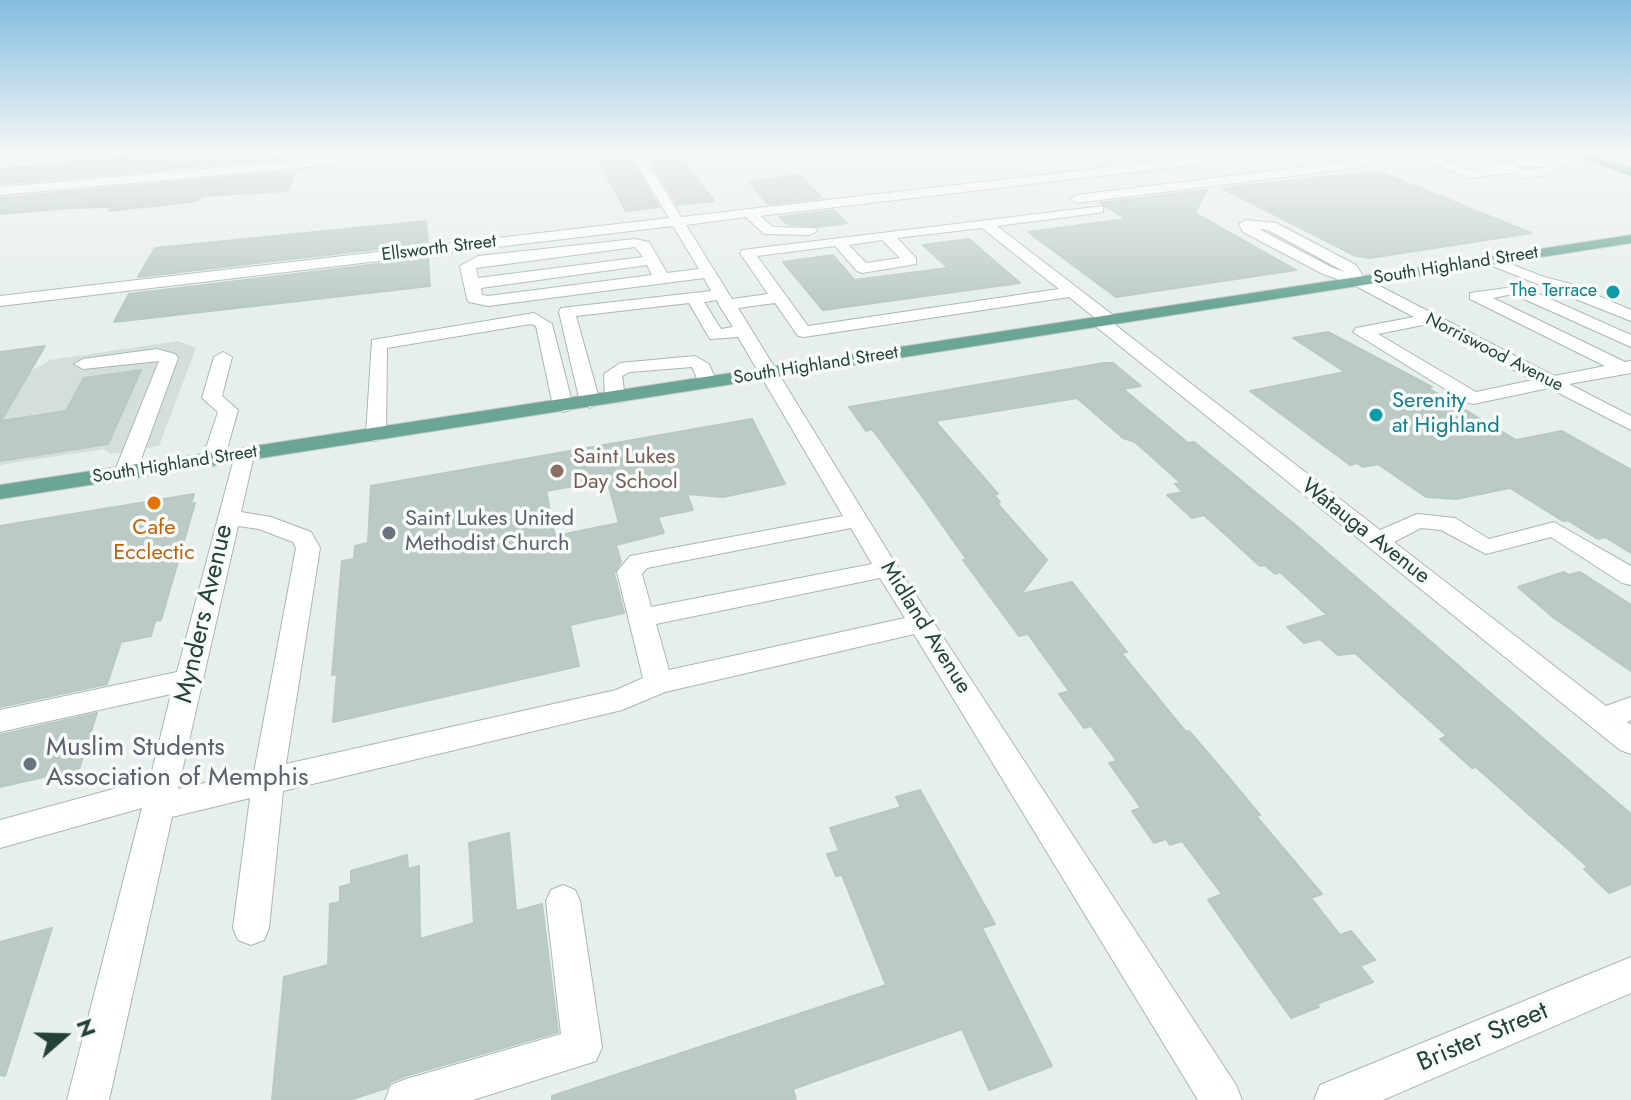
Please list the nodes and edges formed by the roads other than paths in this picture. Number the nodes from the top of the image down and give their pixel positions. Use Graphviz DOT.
graph roads {
  1 [pos="668,204"];
  2 [pos="823,204"];
  3 [pos="1027,204"];
  4 [pos="1098,209"];
  5 [pos="749,213"];
  6 [pos="678,221"];
  7 [pos="986,224"];
  8 [pos="886,236"];
  9 [pos="1631,239"];
  10 [pos="839,242"];
  11 [pos="1490,260"];
  12 [pos="662,279"];
  13 [pos="1358,281"];
  14 [pos="712,292"];
  15 [pos="1072,292"];
  16 [pos="779,297"];
  17 [pos="0,301"];
  18 [pos="1631,316"];
  19 [pos="1429,319"];
  20 [pos="1104,320"];
  21 [pos="1631,342"];
  22 [pos="223,357"];
  23 [pos="83,364"];
  24 [pos="1628,368"];
  25 [pos="768,374"];
  26 [pos="1550,382"];
  27 [pos="708,383"];
  28 [pos="615,398"];
  29 [pos="590,402"];
  30 [pos="563,406"];
  31 [pos="1631,424"];
  32 [pos="376,435"];
  33 [pos="228,458"];
  34 [pos="125,473"];
  35 [pos="0,492"];
  36 [pos="228,518"];
  37 [pos="858,520"];
  38 [pos="1377,541"];
  39 [pos="887,569"];
  40 [pos="1631,577"];
  41 [pos="641,618"];
  42 [pos="923,623"];
  43 [pos="189,680"];
  44 [pos="658,683"];
  45 [pos="1631,708"];
  46 [pos="1603,720"];
  47 [pos="0,721"];
  48 [pos="1631,742"];
  49 [pos="268,781"];
  50 [pos="160,798"];
  51 [pos="0,834"];
  52 [pos="563,901"];
  53 [pos="251,928"];
  54 [pos="1631,975"];
  55 [pos="88,1100"];
  56 [pos="406,1100"];
  57 [pos="1221,1100"];
  58 [pos="1335,1100"];
  1 -- 6 [label="street, Midland Avenue"];
  2 -- 5 [label="street, Ellsworth Street"];
  3 -- 5 [label="street"];
  4 -- 7 [label="street"];
  5 -- 6 [label="street, Ellsworth Street"];
  6 -- 14 [label="street, Midland Avenue"];
  6 -- 17 [label="street, Ellsworth Street"];
  7 -- 8 [label="street"];
  7 -- 15 [label="street, Watauga Avenue"];
  8 -- 10 [label="street"];
  8 -- 10 [label="street"];
  9 -- 11 [label="main road, South Highland Street"];
  10 -- 16 [label="street"];
  11 -- 13 [label="main road, South Highland Street"];
  11 -- 18 [label="street"];
  12 -- 12 [label="street"];
  12 -- 14 [label="street"];
  13 -- 13 [label="street"];
  13 -- 19 [label="street, Norriswood Avenue"];
  13 -- 20 [label="main road, South Highland Street"];
  14 -- 16 [label="street"];
  14 -- 25 [label="street, Midland Avenue"];
  14 -- 29 [label="street"];
  15 -- 16 [label="street"];
  15 -- 20 [label="street, Watauga Avenue"];
  19 -- 26 [label="street, Norriswood Avenue"];
  19 -- 26 [label="street"];
  20 -- 25 [label="main road, South Highland Street"];
  20 -- 38 [label="street, Watauga Avenue"];
  21 -- 24 [label="street"];
  22 -- 33 [label="street, Mynders Avenue"];
  23 -- 34 [label="street"];
  24 -- 26 [label="street"];
  25 -- 27 [label="main road, South Highland Street"];
  25 -- 37 [label="street, Midland Avenue"];
  26 -- 31 [label="street, Norriswood Avenue"];
  27 -- 28 [label="main road, South Highland Street"];
  27 -- 28 [label="street"];
  28 -- 29 [label="main road, South Highland Street"];
  29 -- 30 [label="main road, South Highland Street"];
  30 -- 32 [label="main road, South Highland Street"];
  30 -- 32 [label="street"];
  32 -- 33 [label="main road, South Highland Street"];
  33 -- 34 [label="main road, South Highland Street"];
  33 -- 36 [label="street, Mynders Avenue"];
  34 -- 35 [label="main road, South Highland Street"];
  36 -- 43 [label="street, Mynders Avenue"];
  36 -- 49 [label="street"];
  37 -- 39 [label="street, Midland Avenue"];
  37 -- 41 [label="street"];
  38 -- 40 [label="street"];
  38 -- 46 [label="street, Watauga Avenue"];
  39 -- 41 [label="street"];
  39 -- 42 [label="street, Midland Avenue"];
  41 -- 44 [label="street"];
  42 -- 44 [label="street"];
  42 -- 57 [label="street, Midland Avenue"];
  43 -- 47 [label="street"];
  43 -- 50 [label="street, Mynders Avenue"];
  44 -- 49 [label="street"];
  45 -- 46 [label="street"];
  46 -- 48 [label="street, Watauga Avenue"];
  49 -- 50 [label="street"];
  49 -- 53 [label="street"];
  50 -- 51 [label="street"];
  50 -- 55 [label="street, Mynders Avenue"];
  52 -- 56 [label="street"];
  54 -- 58 [label="street, Brister Street"];
}
